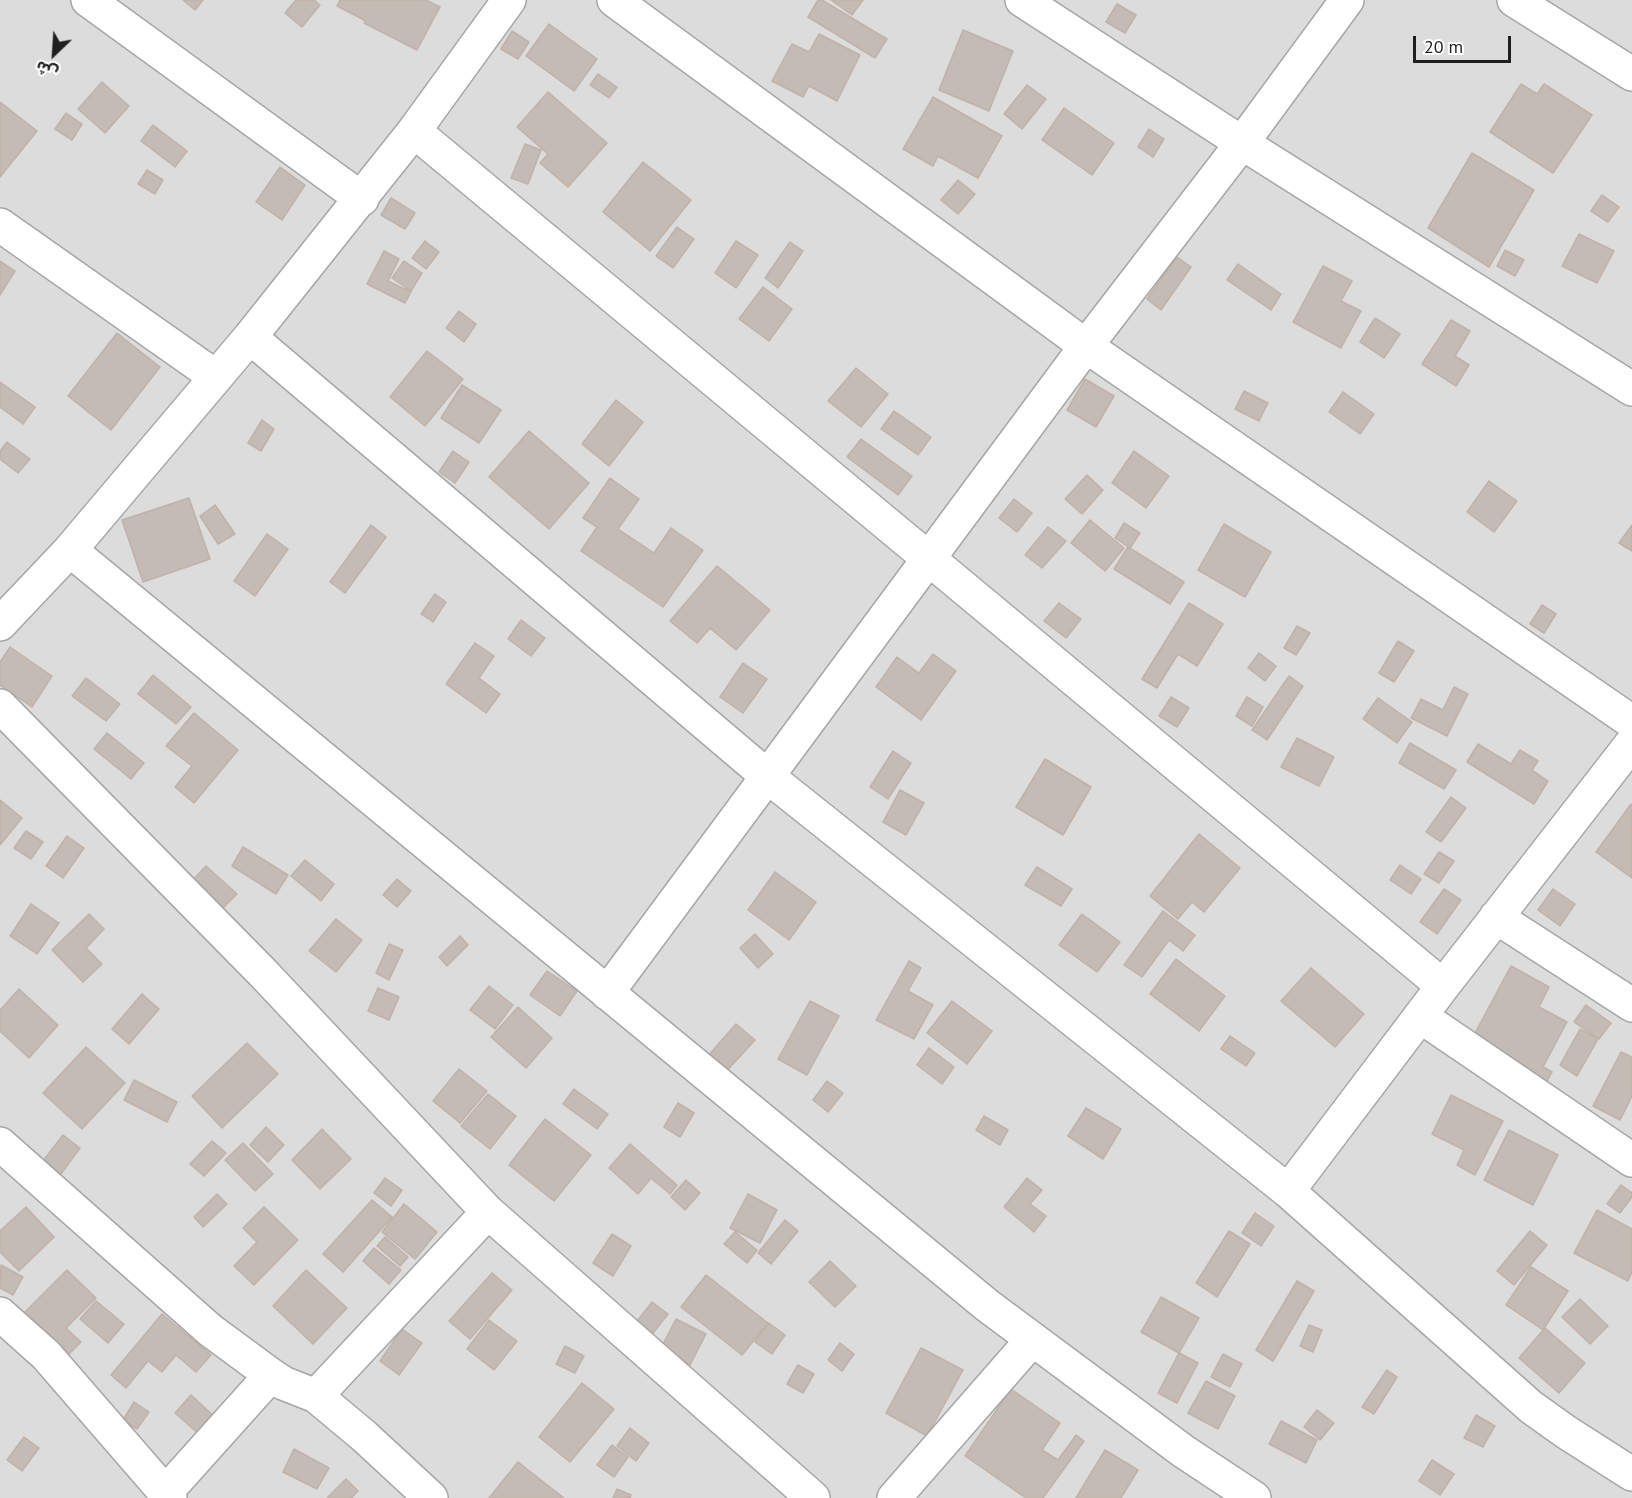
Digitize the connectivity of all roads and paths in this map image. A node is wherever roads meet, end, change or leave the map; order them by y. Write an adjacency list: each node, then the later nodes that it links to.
1 (88, 0): 10 (street)
2 (510, 0): 8 (street)
3 (614, 0): 13 (street)
4 (1022, 0): 9 (street)
5 (1347, 0): 9 (street)
6 (1514, 0): 7 (street)
7 (1632, 74)
8 (414, 132): 10 (street); 17 (street)
9 (1242, 143): 13 (street); 15 (street)
10 (362, 199): 12 (street)
11 (0, 225): 14 (street)
12 (250, 337): 14 (street); 22 (street)
13 (1086, 346): 17 (street); 20 (street)
14 (216, 377): 16 (street)
15 (1632, 389)
16 (70, 550): 18 (street); 25 (street)
17 (928, 559): 22 (street); 24 (street)
18 (0, 624)
19 (0, 706): 31 (street)
20 (1632, 722)
21 (1632, 743): 23 (street)
22 (767, 776): 25 (street); 30 (street)
23 (1496, 917): 24 (street); 26 (street)
24 (1443, 986): 27 (street)
25 (607, 993): 33 (street)
26 (1632, 1005)
27 (1420, 1017): 29 (street); 30 (street)
28 (0, 1144): 34 (street)
29 (1632, 1160)
30 (1288, 1191): 36 (street)
31 (488, 1212): 35 (street); 39 (street)
32 (0, 1314): 37 (street)
33 (1032, 1340): 40 (street); 41 (street)
34 (271, 1375): 35 (street); 37 (street)
35 (316, 1396): 38 (street)
36 (1632, 1474)
37 (168, 1495)
38 (431, 1498)
39 (813, 1498)
40 (894, 1498)
41 (1254, 1498)

